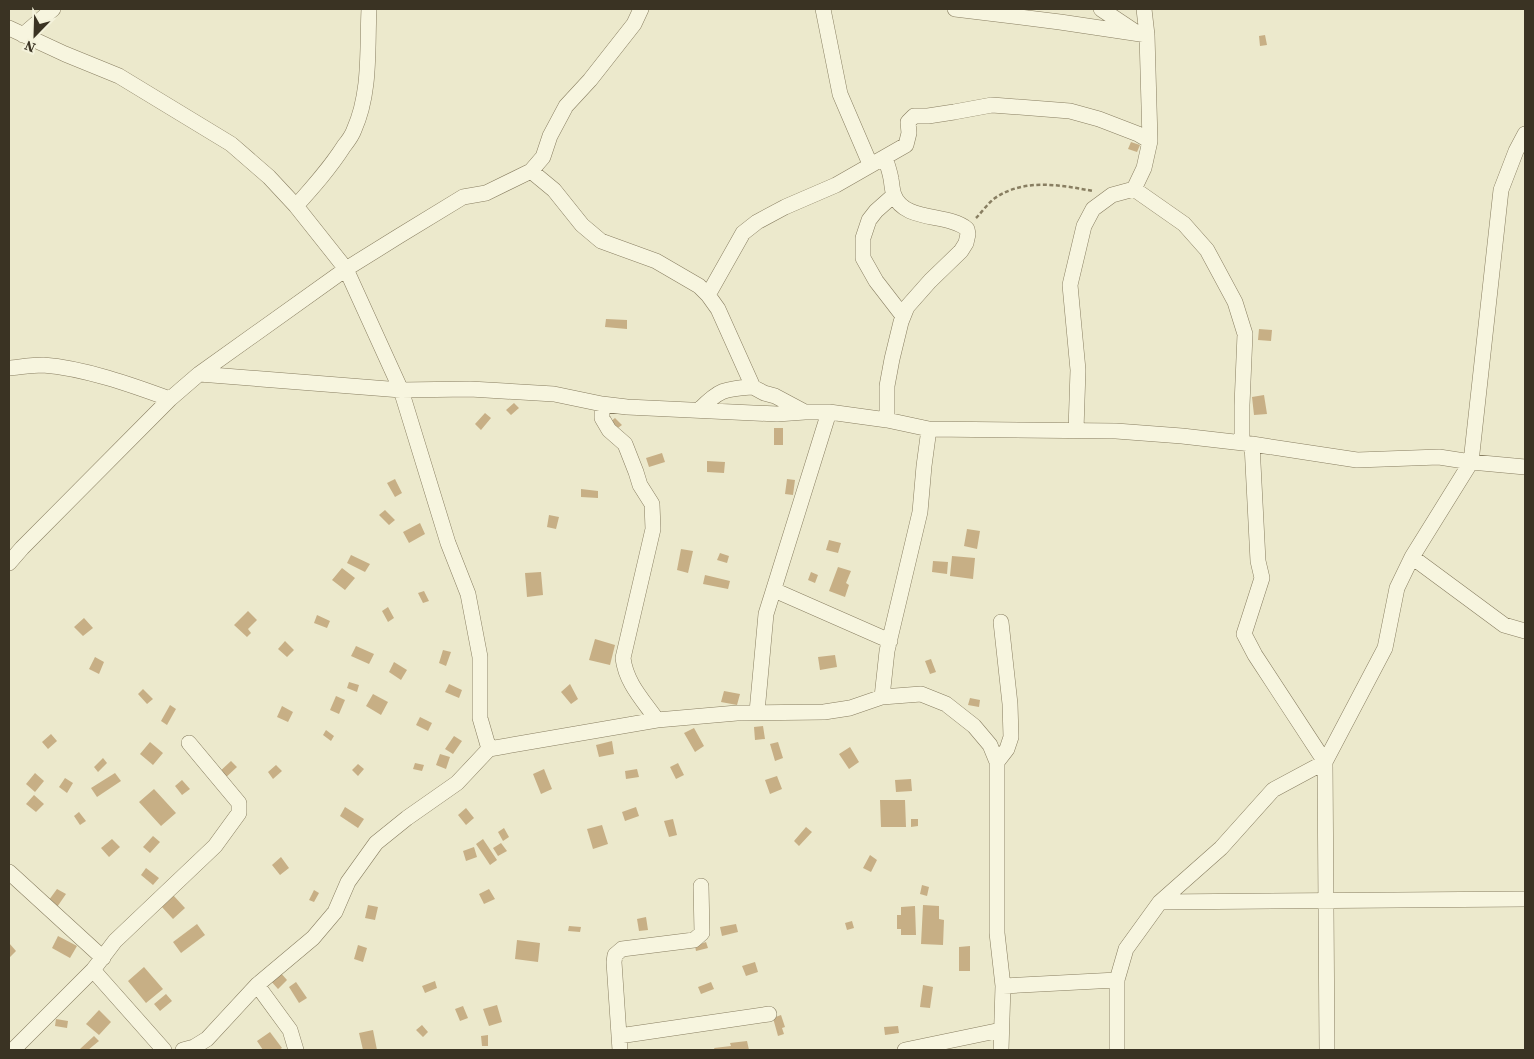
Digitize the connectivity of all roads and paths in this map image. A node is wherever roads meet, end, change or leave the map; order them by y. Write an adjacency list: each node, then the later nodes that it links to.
1 (54, 9): 10 (street)
2 (369, 9): 19 (street)
3 (641, 9): 15 (street)
4 (823, 9): 14 (street)
5 (955, 9): 9 (street)
6 (1101, 9): 9 (street)
7 (1144, 9): 9 (street)
8 (9, 28): 10 (street)
9 (1142, 34): 12 (street)
10 (23, 35): 19 (street)
11 (1525, 134): 37 (street)
12 (1150, 141): 13 (street); 16 (street)
13 (885, 157): 14 (street); 17 (street)
14 (870, 164): 22 (street)
15 (531, 171): 21 (street); 22 (street)
16 (1134, 189): 18 (street); 36 (street)
17 (894, 195): 20 (street); 23 (street)
18 (1112, 195): 20 (path); 35 (street)
19 (296, 206): 21 (street)
20 (967, 228): 23 (street)
21 (346, 269): 25 (street); 27 (street)
22 (708, 295): 26 (street)
23 (903, 316): 33 (street)
24 (9, 368): 28 (street)
25 (199, 374): 27 (street); 28 (street)
26 (753, 387): 30 (street); 31 (street)
27 (401, 390): 29 (street); 49 (street)
28 (170, 399): 40 (street)
29 (602, 404): 30 (street); 47 (street)
30 (699, 410): 31 (street)
31 (805, 412): 32 (street)
32 (829, 412): 33 (street); 41 (street)
33 (887, 420): 34 (street)
34 (929, 429): 35 (street); 44 (street)
35 (1076, 430): 36 (street)
36 (1247, 444): 37 (street); 51 (street)
37 (1471, 462): 38 (street); 39 (street)
38 (1525, 467)
39 (1412, 556): 43 (street); 51 (street)
40 (9, 562)
41 (774, 590): 44 (street); 46 (street)
42 (1001, 622): 50 (street)
43 (1525, 631)
44 (890, 641): 45 (street)
45 (882, 697): 46 (street); 50 (street)
46 (758, 712): 47 (street)
47 (656, 720): 49 (street)
48 (188, 743): 57 (street)
49 (490, 749): 59 (street)
50 (998, 762): 60 (street)
51 (1325, 762): 55 (street); 56 (street)
52 (9, 872): 57 (street)
53 (701, 886): 63 (street)
54 (1525, 899): 55 (street)
55 (1326, 900): 56 (street); 71 (street)
56 (1160, 902): 58 (street)
57 (98, 964): 64 (street); 65 (street)
58 (1117, 980): 60 (street); 70 (street)
59 (257, 985): 66 (street); 67 (street)
60 (1003, 986): 62 (street)
61 (769, 1014): 63 (street)
62 (1001, 1030): 68 (street); 69 (street)
63 (620, 1043)
64 (13, 1050)
65 (164, 1050)
66 (183, 1050)
67 (296, 1050)
68 (905, 1050)
69 (1001, 1050)
70 (1117, 1050)
71 (1327, 1050)

